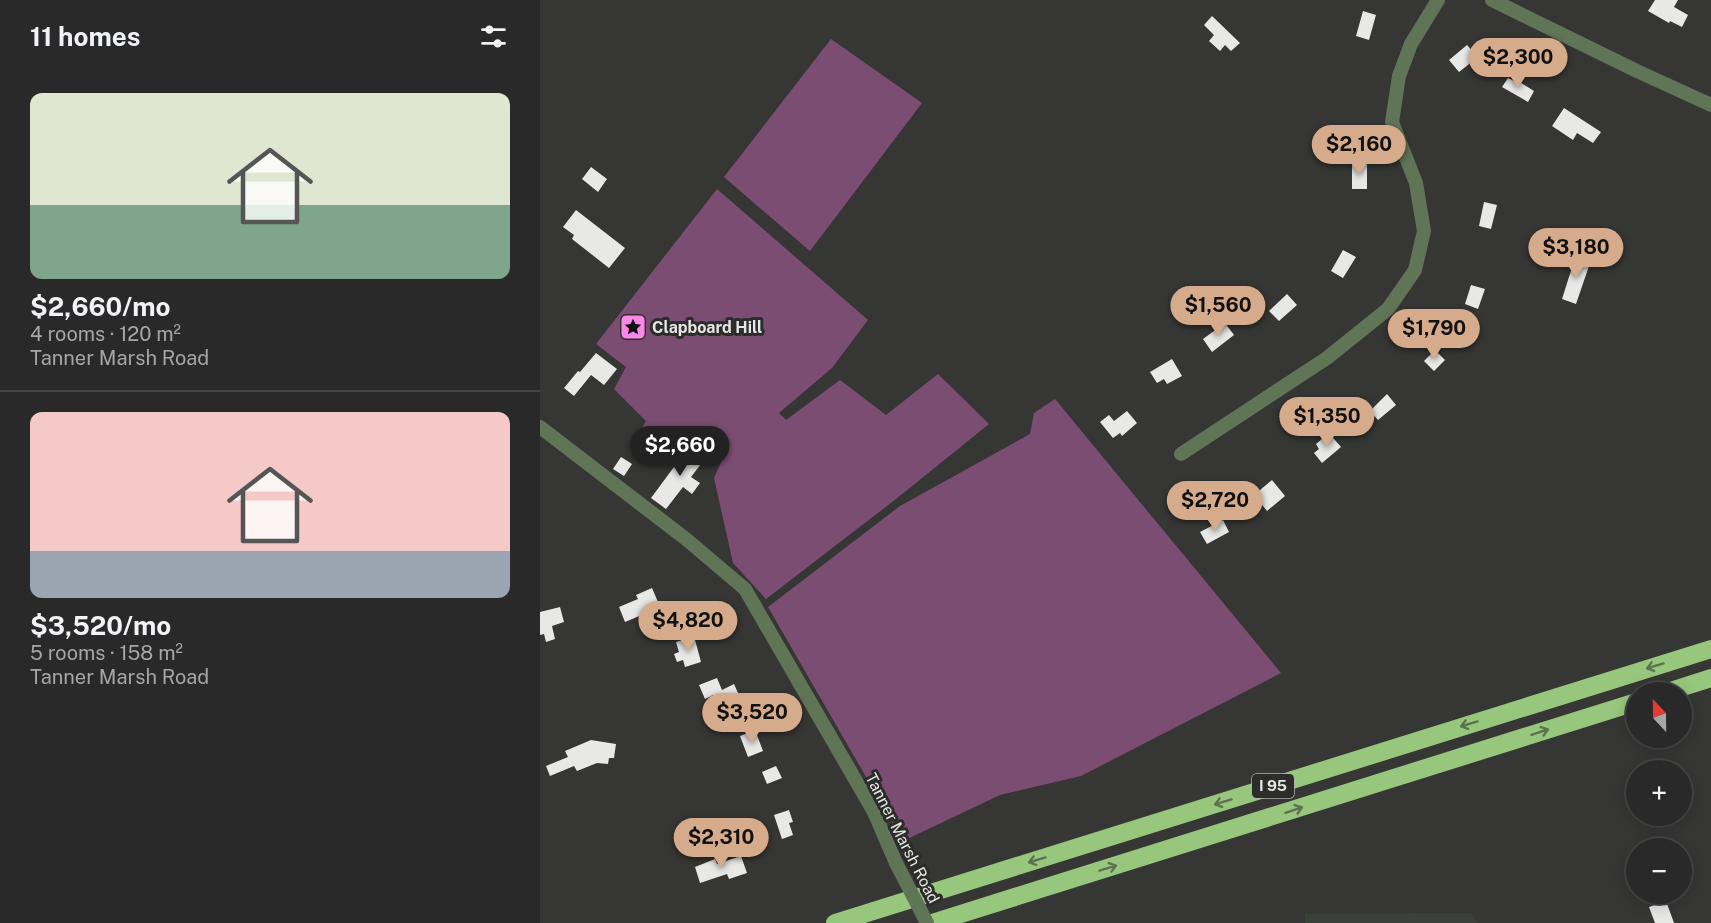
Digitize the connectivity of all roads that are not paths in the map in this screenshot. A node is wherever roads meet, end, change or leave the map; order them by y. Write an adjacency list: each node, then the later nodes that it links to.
1 (1438, 0): 6 (street)
2 (1492, 0): 3 (street)
3 (1515, 6): 4 (street)
4 (1711, 105)
5 (540, 427): 12 (street, Tanner Marsh Road, bridge)
6 (1181, 454)
7 (1711, 649): 11 (highway, I 95, one-way to 11)
8 (1711, 678): 9 (highway)
9 (1692, 684)
10 (1626, 705): 13 (highway, I 95, one-way to 10)
11 (835, 923)
12 (927, 923)
13 (932, 923)

